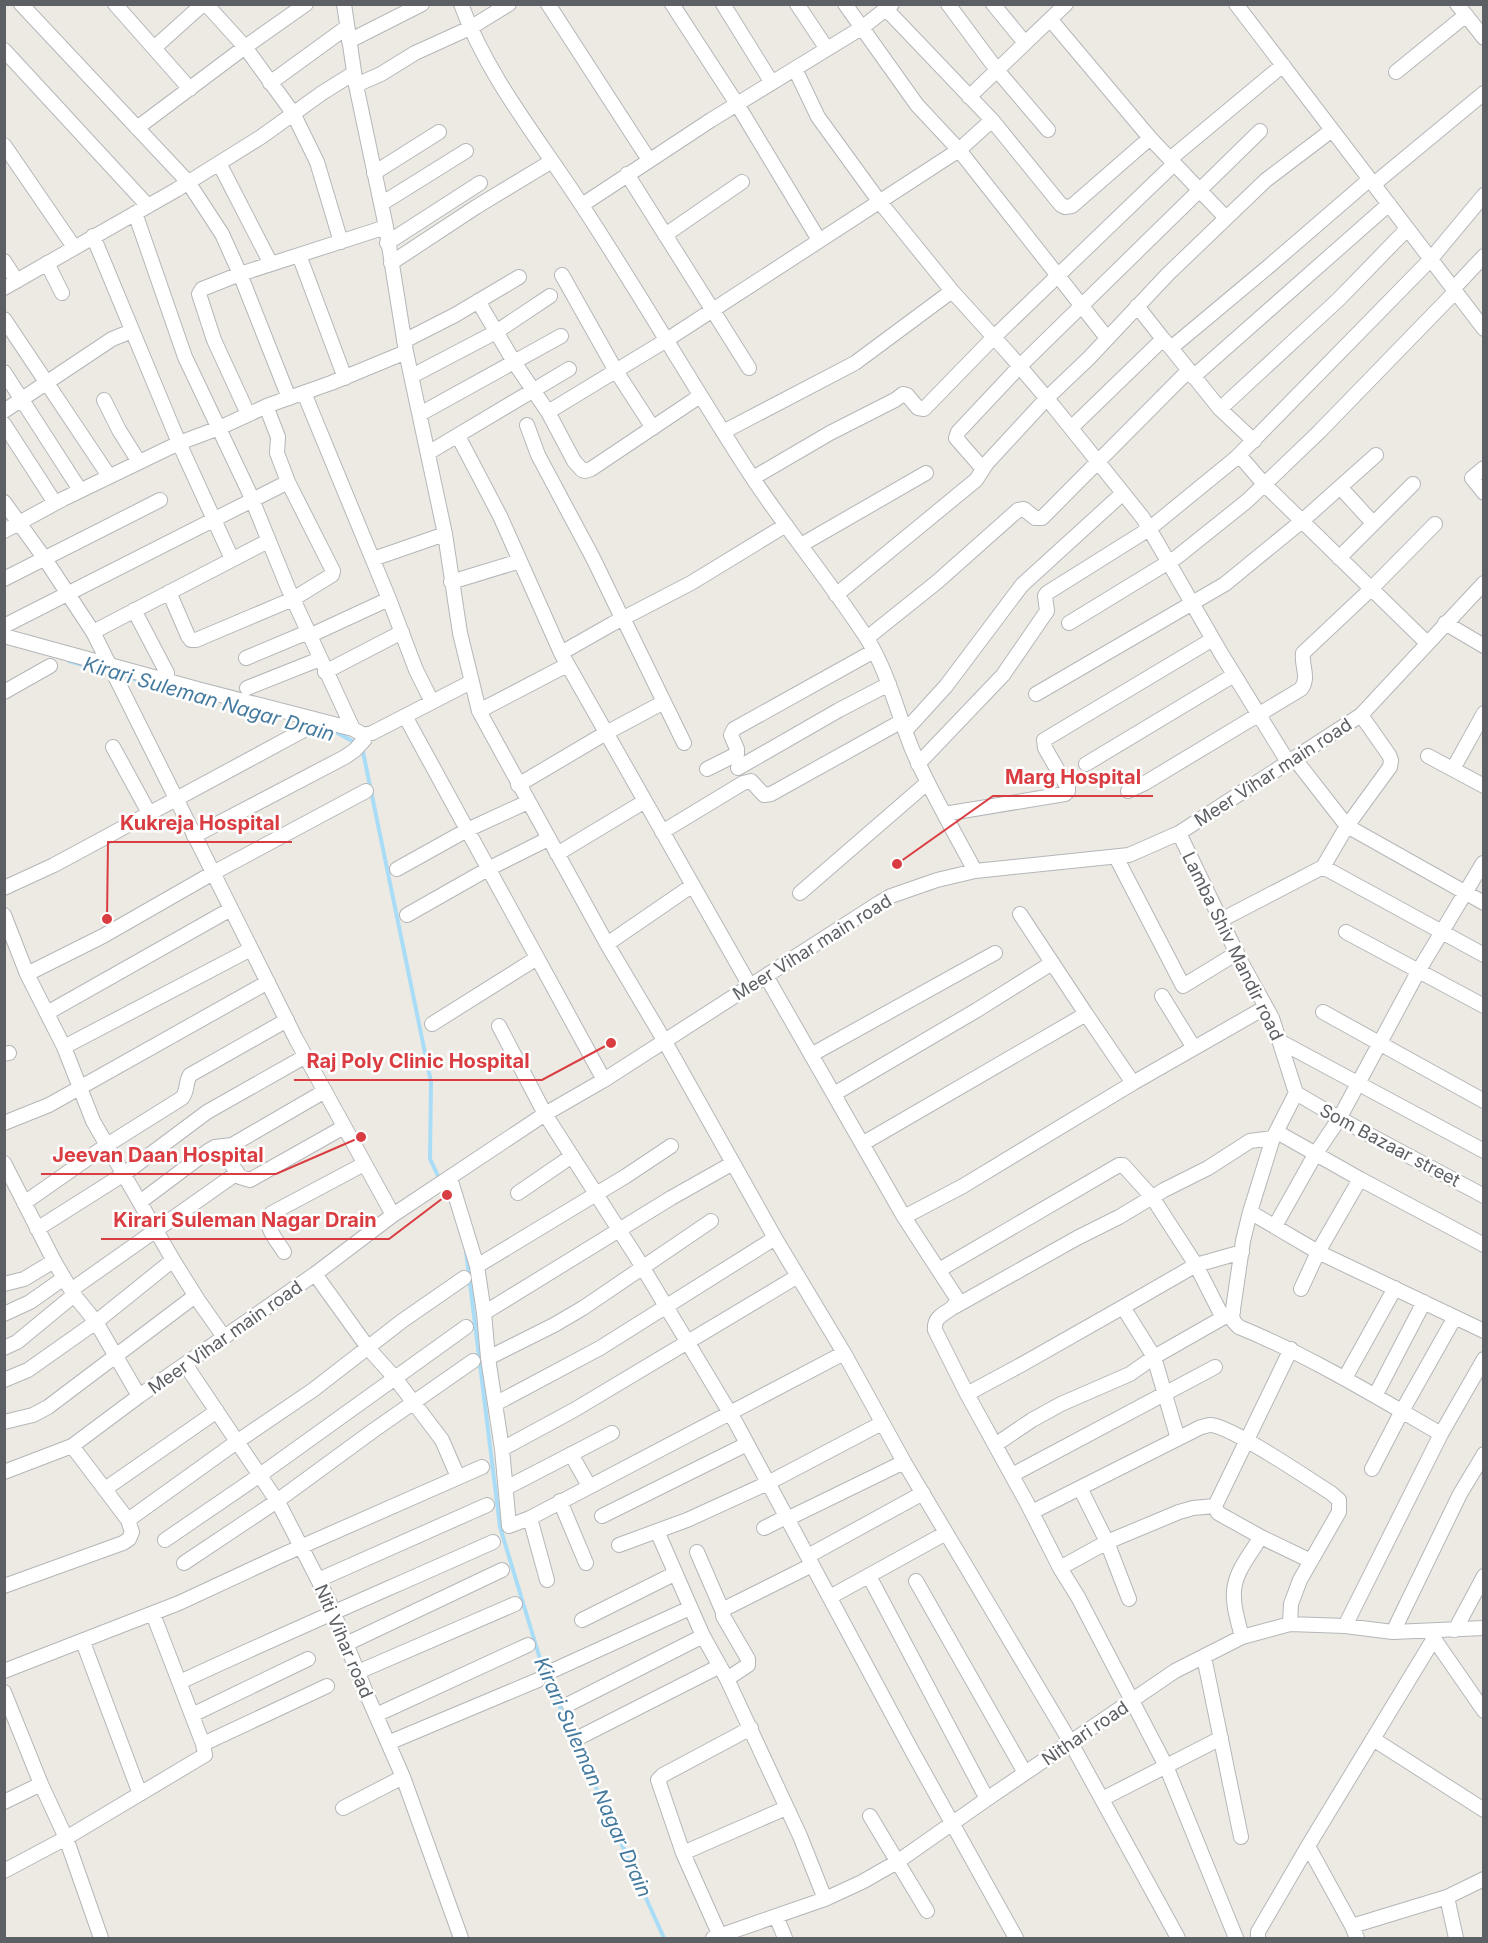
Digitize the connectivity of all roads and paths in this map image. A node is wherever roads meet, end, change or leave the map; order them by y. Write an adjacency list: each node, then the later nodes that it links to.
1 (21, 4): 44 (street)
2 (115, 4): 28 (street)
3 (205, 4): 27 (street); 28 (street)
4 (306, 4): 27 (street)
5 (344, 4): 21 (street)
6 (422, 4): 25 (street)
7 (461, 4): 23 (street)
8 (509, 4): 23 (street)
9 (548, 4): 53 (street)
10 (672, 4): 41 (street)
11 (723, 4): 37 (street)
12 (797, 4): 29 (street)
13 (845, 4): 22 (street)
14 (948, 4): 33 (street)
15 (993, 4): 26 (street)
16 (1065, 4): 20 (street)
17 (1236, 4): 31 (street)
18 (889, 7): 22 (street); 40 (street)
19 (1462, 10): 24 (street); 34 (street)
20 (1050, 19): 26 (street); 49 (street)
21 (347, 27): 25 (street); 36 (street)
22 (863, 27): 29 (street); 51 (street)
23 (470, 28): 35 (street); 54 (street)
24 (1484, 38)
25 (349, 41): 35 (street)
26 (1025, 43): 33 (street)
27 (244, 47): 36 (street); 38 (street)
28 (154, 48): 38 (street)
29 (827, 49): 32 (street)
30 (4, 50): 69 (street)
31 (1283, 65): 46 (street); 55 (street)
32 (795, 69): 37 (street); 65 (street)
33 (997, 70): 40 (street); 45 (street)
34 (1396, 72)
35 (355, 79): 42 (street); 57 (street)
36 (270, 83): 42 (street)
37 (772, 83): 41 (street)
38 (190, 89): 44 (street)
39 (1484, 93): 61 (street)
40 (969, 97): 43 (street)
41 (737, 104): 53 (street); 76 (street)
42 (293, 113): 56 (street); 77 (street)
43 (992, 120): 49 (street); 51 (street)
44 (137, 128): 59 (street)
45 (1048, 130)
46 (1332, 130): 61 (street); 71 (street)
47 (1260, 131): 63 (street)
48 (439, 132): 57 (street)
49 (1150, 138): 55 (street)
50 (4, 145): 79 (street)
51 (959, 150): 65 (street); 88 (street)
52 (466, 152): 66 (street)
53 (649, 160): 58 (street)
54 (552, 161): 68 (street); 84 (street)
55 (1172, 161): 63 (street); 88 (street)
56 (219, 163): 59 (street); 86 (street)
57 (374, 173): 66 (street)
58 (627, 174): 68 (street); 74 (street)
59 (188, 182): 69 (street); 87 (street)
60 (742, 182): 74 (street)
61 (1372, 182): 67 (street); 109 (street)
62 (480, 183): 78 (street)
63 (1198, 191): 71 (street); 98 (street)
64 (1484, 195): 82 (street)
65 (879, 201): 76 (street); 93 (street)
66 (381, 204): 72 (street)
67 (1389, 204): 73 (street); 117 (street)
68 (582, 205): 108 (street)
69 (148, 206): 70 (street)
70 (135, 213): 75 (street); 136 (street)
71 (1226, 218): 99 (street)
72 (386, 227): 77 (street); 78 (street)
73 (1407, 229): 82 (street); 129 (street)
74 (665, 235): 100 (street)
75 (93, 236): 79 (street); 103 (street)
76 (819, 240): 100 (street)
77 (341, 242): 80 (street)
78 (387, 243): 84 (street)
79 (74, 247): 85 (street)
80 (299, 255): 86 (street); 119 (street)
81 (1484, 256): 94 (street)
82 (1430, 260): 94 (street); 141 (street)
83 (4, 261): 91 (street)
84 (391, 262): 110 (street)
85 (47, 263): 91 (street); 95 (street)
86 (271, 264): 87 (street)
87 (240, 274): 124 (street); 132 (street)
88 (1057, 274): 98 (street); 106 (street)
89 (562, 275): 115 (street)
90 (519, 277): 97 (street)
91 (17, 281): 92 (street)
92 (4, 288)
93 (952, 291): 106 (street); 139 (street)
94 (1454, 291): 102 (street); 154 (street)
95 (62, 292)
96 (550, 296): 104 (street)
97 (478, 301): 104 (street); 110 (street)
98 (1082, 305): 107 (street); 112 (street)
99 (1137, 306): 107 (street); 109 (street)
100 (712, 310): 108 (street); 113 (street)
101 (4, 319): 120 (street)
102 (1484, 328)
103 (132, 331): 120 (street); 142 (street)
104 (496, 332): 111 (street); 118 (street)
105 (561, 336): 111 (street)
106 (994, 337): 112 (street); 152 (street)
107 (1107, 338): 125 (street)
108 (665, 340): 115 (street); 123 (street)
109 (1167, 343): 117 (street); 138 (street)
110 (405, 347): 118 (street); 119 (street)
111 (514, 362): 121 (street); 133 (street)
112 (1020, 366): 125 (street); 149 (street)
113 (749, 368)
114 (569, 369): 121 (street)
115 (616, 371): 131 (street); 137 (street)
116 (4, 372): 126 (street)
117 (1191, 374): 129 (street); 146 (street)
118 (412, 376): 133 (street)
119 (345, 378): 122 (street)
120 (45, 383): 126 (street); 151 (street)
121 (534, 390): 131 (street); 140 (street)
122 (304, 393): 124 (street); 178 (street)
123 (700, 396): 137 (street); 139 (street)
124 (289, 398): 128 (street)
125 (1047, 398): 138 (street); 149 (street)
126 (23, 399): 130 (street); 157 (street)
127 (104, 400): 147 (street)
128 (266, 406): 132 (street); 153 (street)
129 (1220, 409): 141 (street)
130 (4, 411)
131 (548, 412): 137 (street)
132 (248, 414): 136 (street)
133 (420, 414): 143 (street)
134 (4, 424): 163 (street)
135 (527, 424): 192 (street)
136 (219, 428): 142 (street); 162 (street)
137 (653, 428)
138 (1071, 428): 146 (street)
139 (723, 432): 152 (street)
140 (458, 436): 143 (street); 179 (street)
141 (1254, 441): 144 (street)
142 (179, 443): 147 (street); 164 (street)
143 (428, 453): 172 (street)
144 (1239, 455): 154 (street); 170 (street)
145 (1376, 455): 156 (street)
146 (1098, 461): 158 (street); 200 (street)
147 (139, 462): 151 (street)
148 (1484, 468): 159 (street)
149 (983, 469): 187 (street)
150 (926, 473): 174 (street)
151 (109, 476): 157 (street)
152 (753, 478): 169 (street)
153 (288, 482): 162 (street); 189 (street)
154 (1264, 484): 165 (street); 180 (street)
155 (1413, 484): 167 (street)
156 (1340, 487): 165 (street); 167 (street)
157 (80, 490): 163 (street)
158 (1123, 493): 170 (street); 224 (street)
159 (1484, 493)
160 (160, 500): 176 (street)
161 (4, 502): 166 (street)
162 (253, 502): 164 (street); 173 (street)
163 (55, 503): 166 (street)
164 (215, 520): 177 (street); 186 (street)
165 (1302, 521): 175 (street); 190 (street)
166 (18, 523): 171 (street); 176 (street)
167 (1373, 523): 175 (street)
168 (1435, 524): 184 (street)
169 (786, 525): 174 (street); 192 (street)
170 (1149, 529): 180 (street); 233 (street)
171 (4, 531)
172 (445, 534): 178 (street); 182 (street)
173 (268, 541): 177 (street); 189 (street)
174 (801, 545): 187 (street)
175 (1340, 558): 184 (street)
176 (45, 559): 181 (street); 186 (street)
177 (232, 559): 185 (street)
178 (373, 559): 188 (street)
179 (520, 561): 182 (street); 206 (street)
180 (1168, 563): 190 (street); 193 (street)
181 (4, 579)
182 (451, 582): 212 (street)
183 (1484, 583): 194 (street, Meer Vihar main road)
184 (1371, 589): 202 (street); 220 (street)
185 (169, 592): 189 (street); 191 (street)
186 (67, 595): 195 (street); 196 (street)
187 (836, 595): 200 (street)
188 (389, 598): 197 (street); 198 (street)
189 (293, 599): 198 (street)
190 (1193, 604): 201 (street); 216 (street)
191 (134, 610): 196 (street); 210 (street)
192 (623, 618): 206 (street); 218 (street)
193 (1069, 623)
194 (1445, 624): 202 (street, Meer Vihar main road); 203 (street)
195 (4, 626)
196 (93, 632): 209 (street)
197 (402, 632): 208 (street); 217 (street)
198 (308, 634): 205 (street); 208 (street)
199 (4, 636): 209 (street)
200 (867, 638): 204 (street)
201 (1213, 639): 211 (street); 247 (street)
202 (1427, 643): 222 (street, Meer Vihar main road)
203 (1484, 646)
204 (874, 651): 213 (street); 236 (street)
205 (246, 658)
206 (564, 659): 219 (street); 227 (street)
207 (50, 666): 215 (street)
208 (323, 666): 214 (street); 225 (street)
209 (113, 672): 225 (street); 243 (street)
210 (167, 673)
211 (1234, 675): 220 (street); 234 (street)
212 (471, 682): 217 (street); 219 (street)
213 (889, 684): 224 (street); 235 (street)
214 (247, 688)
215 (4, 692)
216 (1036, 694)
217 (432, 702): 223 (street)
218 (664, 702): 227 (street); 228 (street)
219 (479, 711): 239 (street)
220 (1258, 713): 232 (street); 242 (street)
221 (1484, 713): 237 (street)
222 (1361, 715): 232 (street, Meer Vihar main road); 248 (street)
223 (405, 716): 225 (street); 249 (street)
224 (903, 726): 233 (street); 250 (street)
225 (353, 729)
226 (302, 731): 243 (street)
227 (606, 733): 239 (street); 244 (street)
228 (684, 743)
229 (361, 744): 252 (street)
230 (113, 747): 246 (street)
231 (1428, 756): 237 (street)
232 (1291, 760): 248 (street); 251 (street, Meer Vihar main road)
233 (918, 764): 238 (street)
234 (1086, 764)
235 (738, 768)
236 (707, 770)
237 (1453, 770): 240 (street)
238 (927, 783): 247 (street); 264 (street)
239 (518, 785): 245 (street)
240 (1484, 786)
241 (366, 791): 261 (street)
242 (1128, 791)
243 (175, 798): 246 (street); 252 (street)
244 (645, 801): 250 (street); 254 (street)
245 (528, 802): 249 (street); 253 (street)
246 (149, 813): 263 (street)
247 (944, 814): 260 (street)
248 (1347, 826): 257 (street); 265 (street)
249 (467, 830): 258 (street); 259 (street)
250 (662, 832): 262 (street)
251 (1179, 833): 255 (street, Meer Vihar main road); 271 (street, Lamba Shiv Mandir road)
252 (194, 836): 261 (street)
253 (548, 840): 254 (street); 259 (street)
254 (557, 854): 275 (street)
255 (1116, 857): 260 (street, Meer Vihar main road); 278 (street)
256 (1483, 863): 265 (street)
257 (1323, 867): 271 (street); 273 (street)
258 (398, 868)
259 (488, 869): 270 (street); 280 (street)
260 (975, 871): 284 (street, Meer Vihar main road)
261 (213, 873): 267 (street); 283 (street)
262 (693, 885): 275 (street); 286 (street)
263 (4, 888)
264 (800, 893)
265 (1466, 893): 266 (street); 273 (street)
266 (1484, 903)
267 (231, 909): 276 (street); 291 (street)
268 (1020, 914): 281 (street)
269 (4, 915): 274 (street)
270 (407, 915)
271 (1221, 920): 278 (street, Lamba Shiv Mandir road)
272 (1346, 932): 282 (street)
273 (1442, 932): 279 (street); 282 (street)
274 (9, 940): 283 (street)
275 (607, 944): 296 (street)
276 (251, 949): 285 (street); 299 (street)
277 (994, 953): 301 (street)
278 (1237, 953): 289 (street, Lamba Shiv Mandir road)
279 (1484, 955)
280 (537, 958): 294 (street); 303 (street)
281 (1052, 963): 292 (street); 309 (street)
282 (1419, 970): 288 (street); 298 (street)
283 (27, 974): 291 (street)
284 (766, 976): 286 (street, Meer Vihar main road); 301 (street)
285 (268, 982): 293 (street); 306 (street)
286 (750, 986): 296 (street, Meer Vihar main road)
287 (1162, 996): 300 (street)
288 (1484, 1006)
289 (1266, 1007): 297 (street, Lamba Shiv Mandir road); 300 (street)
290 (1323, 1012): 298 (street)
291 (47, 1013): 299 (street)
292 (1086, 1014): 304 (street); 316 (street)
293 (287, 1020): 302 (street); 317 (street)
294 (432, 1024)
295 (499, 1026): 311 (street)
296 (664, 1040): 303 (street, Meer Vihar main road); 324 (street)
297 (1281, 1042): 305 (street); 308 (street, Lamba Shiv Mandir road)
298 (1379, 1044): 305 (street); 310 (street)
299 (64, 1047): 306 (street)
300 (1194, 1048): 304 (street)
301 (811, 1055): 309 (street)
302 (306, 1056): 307 (street); 327 (street)
303 (604, 1080): 311 (street, Meer Vihar main road)
304 (1132, 1083): 338 (street)
305 (1358, 1083): 312 (street); 320 (street)
306 (80, 1088): 313 (street); 317 (street)
307 (325, 1091): 314 (street); 319 (street)
308 (1296, 1093): 312 (street, Som Bazaar street); 315 (street)
309 (834, 1094): 316 (street)
310 (1484, 1101)
311 (545, 1114): 322 (street); 329 (street, Meer Vihar main road)
312 (1339, 1119): 321 (street); 332 (street, Som Bazaar street)
313 (4, 1123)
314 (344, 1127): 325 (street); 326 (street)
315 (1275, 1135): 321 (street); 333 (street); 336 (street)
316 (862, 1144): 338 (street)
317 (107, 1146): 327 (street); 335 (street)
318 (671, 1146): 331 (street)
319 (220, 1147): 326 (street); 334 (street)
320 (1484, 1151)
321 (1316, 1153): 328 (street); 340 (street)
322 (572, 1156): 330 (street); 331 (street)
323 (4, 1162): 335 (street)
324 (733, 1163): 343 (street); 344 (street)
325 (364, 1164): 337 (street); 346 (street)
326 (237, 1173): 342 (street)
327 (124, 1174): 334 (street); 341 (street)
328 (1360, 1179): 345 (street); 348 (street)
329 (444, 1181): 337 (street, Meer Vihar main road); 352 (street)
330 (518, 1193)
331 (596, 1194): 343 (street); 352 (street)
332 (1484, 1196)
333 (1152, 1197): 351 (street); 354 (street); 366 (street)
334 (140, 1202): 342 (street)
335 (24, 1203): 341 (street)
336 (1250, 1212): 340 (street); 347 (street)
337 (393, 1215): 355 (street, Meer Vihar main road)
338 (904, 1217): 354 (street)
339 (711, 1221): 353 (street)
340 (1275, 1226): 348 (street)
341 (37, 1229): 350 (street)
342 (156, 1230): 349 (street); 362 (street)
343 (620, 1231): 353 (street); 368 (street)
344 (775, 1238): 356 (street); 365 (street)
345 (1484, 1245)
346 (284, 1252)
347 (1242, 1252): 351 (street); 370 (street)
348 (1318, 1252): 360 (street); 361 (street)
349 (173, 1260): 363 (street); 372 (street)
350 (54, 1261): 357 (street); 359 (street)
351 (1196, 1265): 367 (street); 370 (street)
352 (477, 1266): 368 (street)
353 (642, 1267): 365 (street); 383 (street)
354 (939, 1269): 366 (street)
355 (315, 1274): 375 (street, Meer Vihar main road); 378 (street)
356 (798, 1276): 376 (street); 380 (street)
357 (64, 1278): 362 (street); 369 (street)
358 (464, 1278): 378 (street)
359 (4, 1284)
360 (1301, 1288)
361 (1395, 1288): 364 (street); 389 (street)
362 (73, 1293): 372 (street); 377 (street)
363 (195, 1296): 375 (street); 381 (street)
364 (1424, 1302): 371 (street); 394 (street)
365 (666, 1306): 376 (street); 396 (street)
366 (954, 1306): 392 (street)
367 (1123, 1307): 382 (street); 392 (street)
368 (484, 1313): 383 (street)
369 (4, 1314)
370 (1228, 1315): 379 (street); 382 (street)
371 (1455, 1317): 374 (street); 398 (street)
372 (96, 1322): 381 (street); 390 (street)
373 (466, 1327): 388 (street)
374 (1484, 1331)
375 (224, 1337): 386 (street, Meer Vihar main road)
376 (688, 1342): 399 (street); 410 (street)
377 (4, 1348)
378 (369, 1349): 388 (street); 405 (street)
379 (1291, 1349): 389 (street); 406 (street)
380 (844, 1353): 399 (street); 401 (street)
381 (115, 1357): 393 (street); 400 (street)
382 (1154, 1357): 391 (street); 408 (street)
383 (488, 1358): 396 (street)
384 (1484, 1359): 403 (street)
385 (473, 1361): 395 (street)
386 (185, 1364): 393 (street, Meer Vihar main road); 397 (street, Niti Vihar road)
387 (1215, 1367): 391 (street)
388 (395, 1378): 395 (street); 417 (street)
389 (1345, 1378): 394 (street)
390 (4, 1380)
391 (1165, 1393): 404 (street); 418 (street)
392 (967, 1394): 408 (street)
393 (139, 1396): 409 (street, Meer Vihar main road)
394 (1376, 1396): 398 (street)
395 (413, 1402): 419 (street); 426 (street)
396 (495, 1404): 410 (street)
397 (218, 1411): 405 (street, Niti Vihar road); 424 (street)
398 (1402, 1411): 403 (street); 415 (street)
399 (730, 1413): 407 (street); 421 (street)
400 (4, 1422)
401 (882, 1423): 413 (street); 420 (street)
402 (612, 1433): 411 (street)
403 (1441, 1434): 467 (street)
404 (1178, 1439): 406 (street); 423 (street)
405 (238, 1441): 417 (street, Niti Vihar road); 434 (street)
406 (1246, 1441): 429 (street); 446 (street)
407 (747, 1444): 420 (street); 431 (street)
408 (995, 1445): 418 (street)
409 (72, 1446): 416 (street, Meer Vihar main road); 424 (street)
410 (502, 1449): 422 (street)
411 (571, 1454): 421 (street); 422 (street)
412 (1484, 1454): 470 (street)
413 (904, 1462): 425 (street); 433 (street)
414 (482, 1467): 419 (street)
415 (1372, 1468)
416 (4, 1472)
417 (260, 1475): 426 (street, Niti Vihar road); 439 (street)
418 (1012, 1475): 430 (street)
419 (458, 1477): 443 (street)
420 (768, 1483): 433 (street); 436 (street)
421 (589, 1486): 427 (street)
422 (506, 1488): 432 (street)
423 (1080, 1488): 430 (street); 441 (street)
424 (105, 1489): 434 (street)
425 (923, 1493): 437 (street); 445 (street)
426 (277, 1501): 443 (street, Niti Vihar road); 447 (street)
427 (560, 1501): 432 (street); 448 (street)
428 (487, 1505): 454 (street)
429 (1215, 1506): 438 (street); 441 (street)
430 (1032, 1512): 449 (street)
431 (602, 1516)
432 (530, 1518): 455 (street)
433 (788, 1519): 435 (street); 445 (street)
434 (128, 1520): 457 (street)
435 (764, 1528)
436 (657, 1531): 442 (street); 451 (street)
437 (946, 1533): 452 (street); 497 (street)
438 (1261, 1537): 446 (street); 473 (street)
439 (165, 1540)
440 (493, 1542): 463 (street)
441 (1107, 1542): 449 (street); 459 (street)
442 (619, 1545)
443 (301, 1546): 454 (street, Niti Vihar road); 464 (street)
444 (697, 1552): 462 (street)
445 (810, 1561): 458 (street); 462 (street)
446 (1311, 1561): 466 (street)
447 (184, 1563)
448 (586, 1563)
449 (1060, 1568): 487 (street)
450 (502, 1569): 475 (street)
451 (674, 1574): 461 (street); 465 (street)
452 (869, 1576): 458 (street); 504 (street)
453 (1484, 1576): 469 (street)
454 (318, 1580): 463 (street, Niti Vihar road)
455 (547, 1580)
456 (916, 1581): 500 (street)
457 (4, 1586)
458 (830, 1597): 511 (street)
459 (1129, 1599)
460 (515, 1604): 481 (street)
461 (690, 1608): 472 (street); 479 (street)
462 (723, 1612): 482 (street)
463 (334, 1613): 475 (street, Niti Vihar road); 484 (street)
464 (153, 1614): 474 (street); 484 (street)
465 (582, 1620)
466 (1290, 1624): 467 (street, Nithari road); 473 (street, Nithari road)
467 (1345, 1626): 470 (street, Nithari road)
468 (1484, 1628): 469 (street, Nithari road)
469 (1455, 1630): 471 (street, Nithari road)
470 (1393, 1632): 471 (street, Nithari road)
471 (1431, 1635): 489 (street); 495 (street)
472 (703, 1636): 482 (street); 488 (street)
473 (1242, 1636): 477 (street, Nithari road)
474 (83, 1642): 480 (street); 503 (street)
475 (346, 1644): 481 (street, Niti Vihar road)
476 (528, 1645): 491 (street)
477 (1204, 1657): 487 (street, Nithari road); 494 (street)
478 (308, 1659): 490 (street)
479 (554, 1670)
480 (4, 1671)
481 (358, 1672): 491 (street, Niti Vihar road)
482 (724, 1672): 492 (street); 493 (street)
483 (538, 1680): 496 (street)
484 (180, 1682): 490 (street)
485 (327, 1686): 498 (street)
486 (4, 1692): 502 (street)
487 (1131, 1702): 497 (street, Nithari road); 499 (street)
488 (569, 1704)
489 (1484, 1711)
490 (192, 1715): 498 (street)
491 (376, 1715): 496 (street, Niti Vihar road)
492 (751, 1728): 508 (street); 515 (street)
493 (582, 1736)
494 (1221, 1738): 499 (street); 513 (street)
495 (1373, 1739): 509 (street); 514 (street)
496 (388, 1743): 501 (street, Niti Vihar road)
497 (1071, 1743): 500 (street, Nithari road); 505 (street)
498 (203, 1744): 503 (street)
499 (1166, 1766): 505 (street); 531 (street)
500 (1024, 1773): 504 (street, Nithari road)
501 (404, 1777): 507 (street); 527 (street, Niti Vihar road)
502 (41, 1784): 506 (street); 512 (street)
503 (140, 1794): 512 (street)
504 (987, 1798): 511 (street, Nithari road)
505 (1102, 1799): 530 (street)
506 (4, 1802)
507 (343, 1808)
508 (786, 1808): 515 (street); 520 (street)
509 (1484, 1810)
510 (870, 1816): 516 (street)
511 (952, 1823): 516 (street, Nithari road); 529 (street)
512 (66, 1838): 517 (street); 526 (street)
513 (1241, 1838)
514 (1308, 1846): 523 (street); 525 (street)
515 (683, 1853): 524 (street)
516 (897, 1862): 520 (street, Nithari road); 521 (street)
517 (4, 1871)
518 (1484, 1879): 519 (street)
519 (1447, 1897): 523 (street); 532 (street)
520 (825, 1899): 522 (street, Nithari road)
521 (927, 1911)
522 (776, 1916): 524 (street, Nithari road); 528 (street)
523 (1352, 1934)
524 (717, 1937)
525 (1254, 1937)
526 (101, 1938)
527 (461, 1938)
528 (785, 1938)
529 (1016, 1938)
530 (1179, 1938)
531 (1236, 1938)
532 (1456, 1938)

